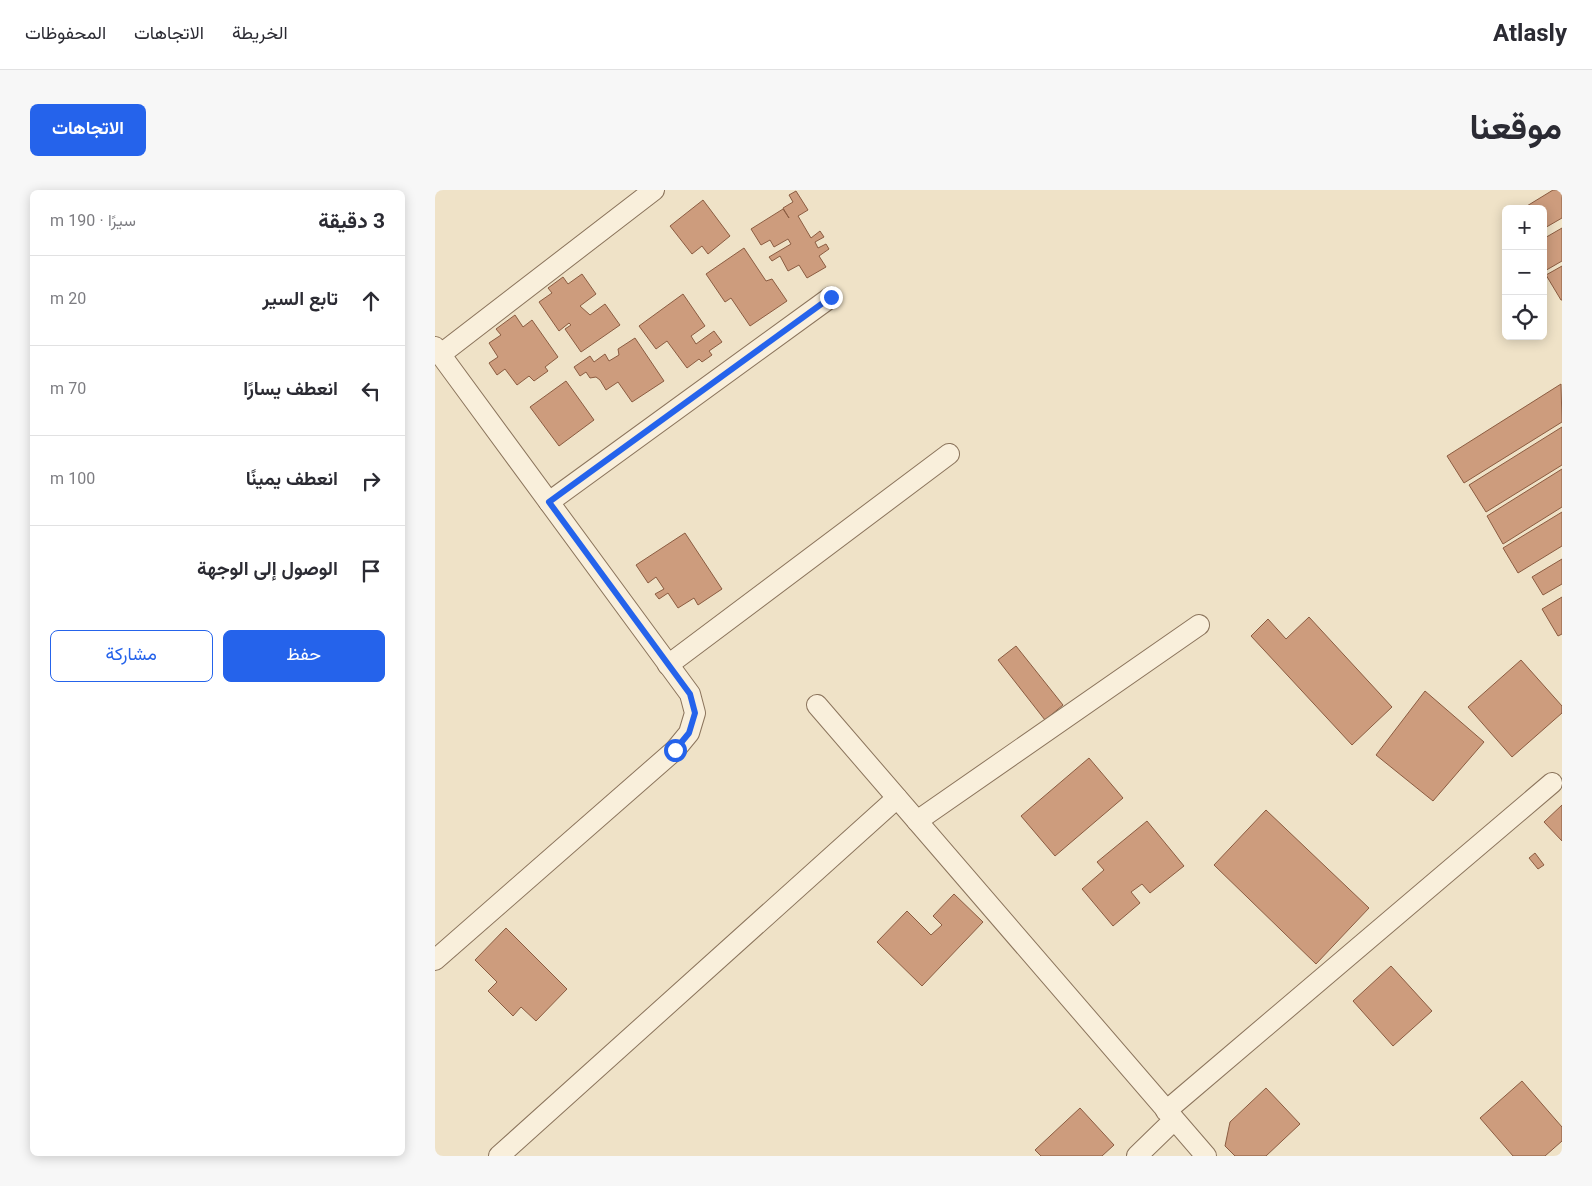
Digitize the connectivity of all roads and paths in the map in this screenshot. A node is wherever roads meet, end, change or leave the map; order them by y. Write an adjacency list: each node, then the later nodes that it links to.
1 (654, 190): 3 (street)
2 (831, 297): 5 (street)
3 (438, 351): 5 (street)
4 (949, 454): 7 (street)
5 (549, 502): 7 (street)
6 (1199, 625): 11 (street)
7 (668, 665): 12 (street)
8 (817, 706): 10 (street)
9 (1552, 783): 13 (street)
10 (897, 798): 11 (street); 14 (street)
11 (917, 821): 13 (street)
12 (435, 960)
13 (1170, 1115): 15 (street); 16 (street)
14 (499, 1156)
15 (1137, 1156)
16 (1205, 1156)

